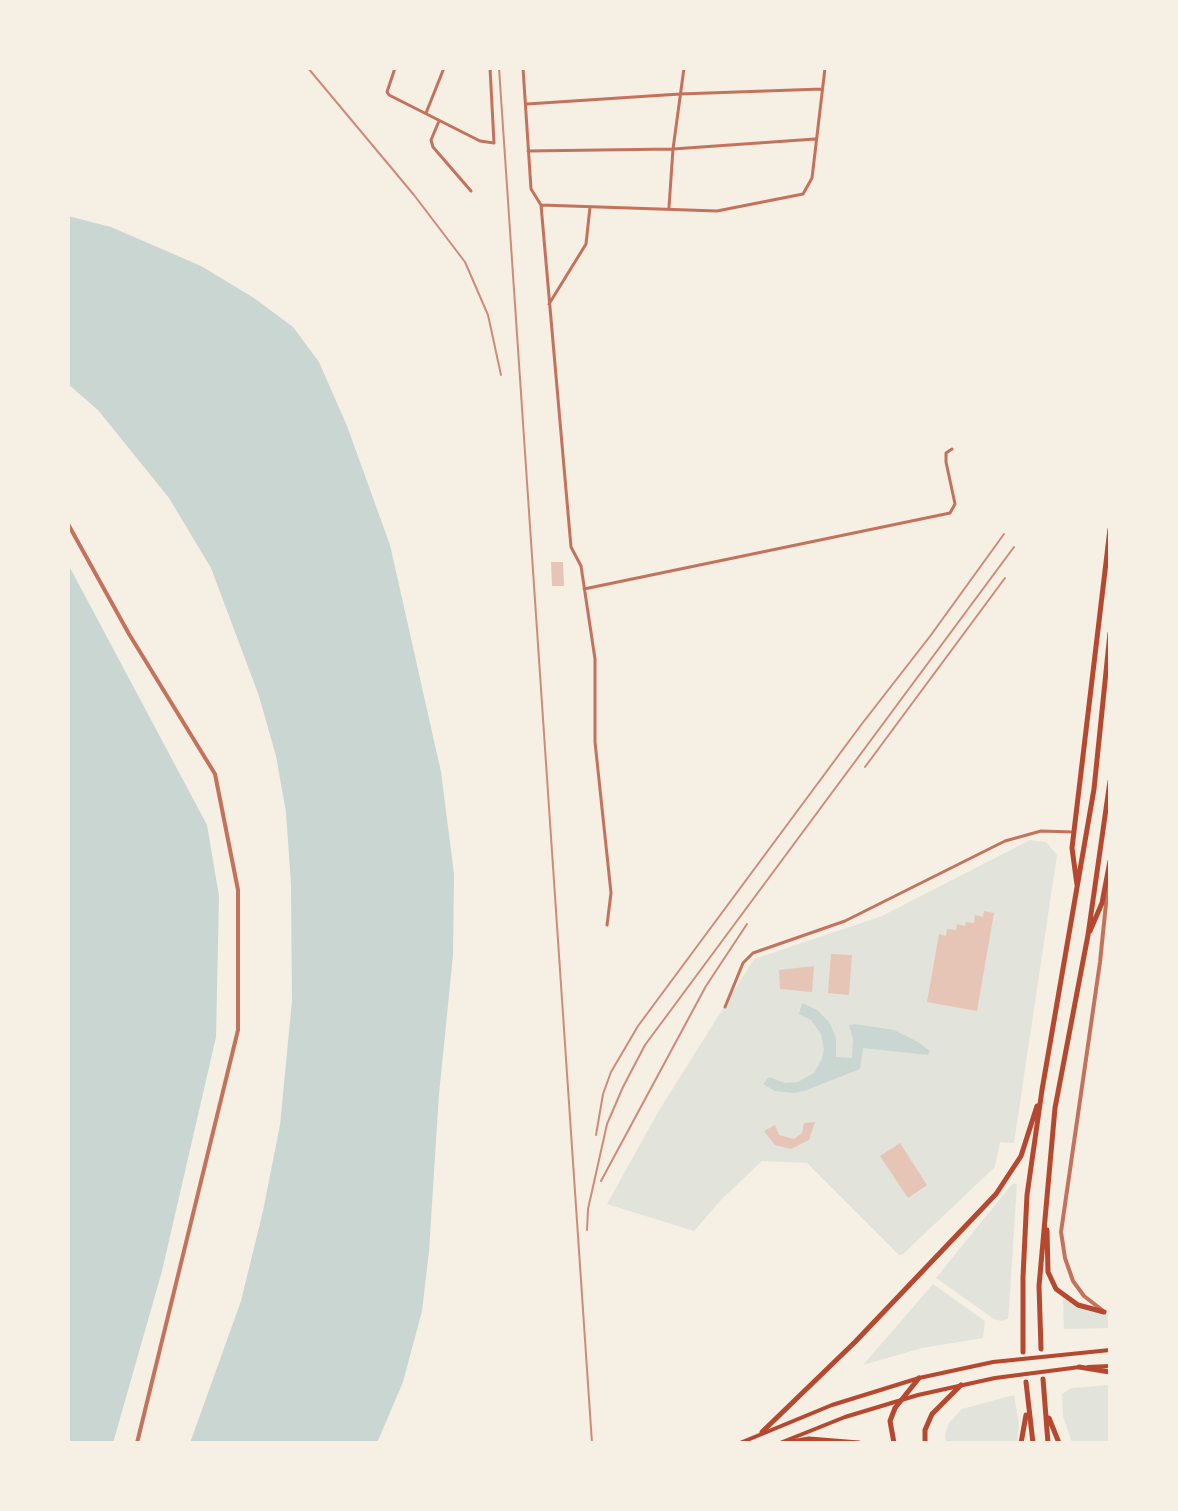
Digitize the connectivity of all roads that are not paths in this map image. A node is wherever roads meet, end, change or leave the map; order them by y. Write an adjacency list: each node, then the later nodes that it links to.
1 (395, 68): 10 (street)
2 (444, 68): 10 (street)
3 (490, 68): 11 (street)
4 (523, 68): 9 (street)
5 (684, 68): 8 (street)
6 (825, 68): 7 (street)
7 (822, 89): 8 (street); 12 (street)
8 (680, 94): 9 (street); 13 (street)
9 (526, 104): 14 (street)
10 (426, 114): 11 (street)
11 (439, 121): 15 (street)
12 (815, 139): 13 (street); 18 (street)
13 (673, 149): 14 (street); 18 (street)
14 (528, 151): 16 (street)
15 (471, 191)
16 (541, 205): 17 (street); 19 (street)
17 (590, 207): 18 (street); 19 (street)
18 (669, 208)
19 (549, 304): 23 (street)
20 (952, 449): 23 (street)
21 (68, 524): 49 (street)
22 (1110, 529): 26 (highway)
23 (584, 589): 29 (street)
24 (1110, 633): 28 (highway)
25 (1110, 781): 30 (highway)
26 (1074, 832): 28 (highway); 31 (street)
27 (1110, 861): 30 (highway); 34 (street)
28 (1077, 887): 32 (highway)
29 (607, 925)
30 (1088, 935): 33 (highway)
31 (725, 1007)
32 (1042, 1090): 37 (highway); 48 (highway)
33 (1046, 1209): 34 (highway); 35 (highway)
34 (1107, 1312)
35 (1041, 1349)
36 (1110, 1350): 41 (main road)
37 (1023, 1352)
38 (1110, 1366): 39 (main road)
39 (1079, 1367): 40 (highway); 44 (main road)
40 (1110, 1372)
41 (919, 1378): 45 (highway); 48 (main road)
42 (1043, 1379): 47 (highway)
43 (1026, 1382): 46 (highway)
44 (961, 1385): 45 (main road); 54 (highway)
45 (901, 1400): 51 (main road); 53 (highway)
46 (1028, 1406): 55 (highway); 56 (highway)
47 (1045, 1406): 57 (highway); 58 (highway)
48 (762, 1432): 50 (main road)
49 (137, 1443)
50 (740, 1443)
51 (783, 1443): 52 (highway)
52 (859, 1443)
53 (894, 1443)
54 (925, 1443)
55 (1021, 1443)
56 (1033, 1443)
57 (1048, 1443)
58 (1059, 1443)

